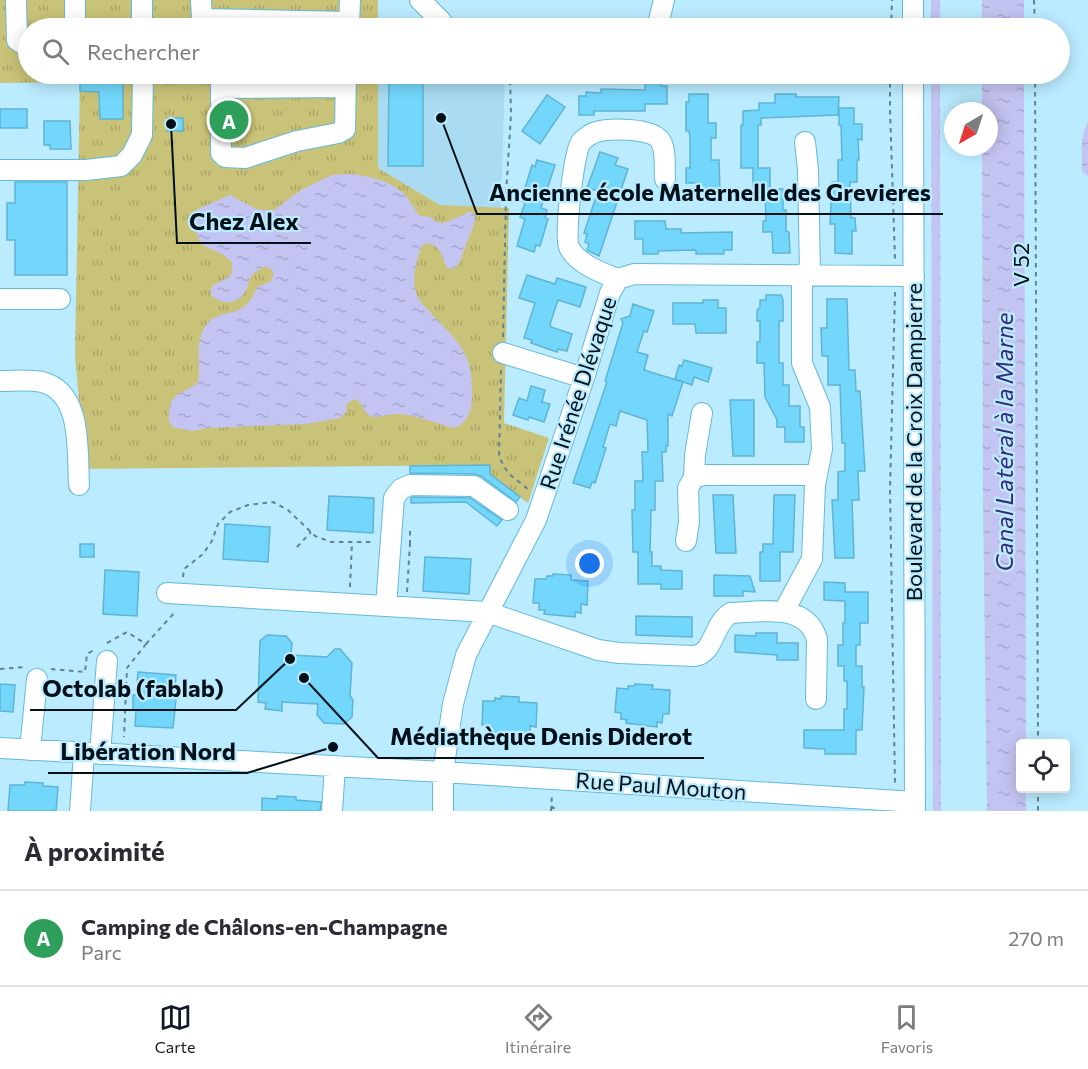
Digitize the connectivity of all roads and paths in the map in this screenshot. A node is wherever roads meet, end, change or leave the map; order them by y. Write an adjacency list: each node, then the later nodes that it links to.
1 (16, 0): 20 (street)
2 (75, 0): 11 (street)
3 (142, 0): 12 (street)
4 (201, 0): 13 (street)
5 (350, 0): 14 (street)
6 (420, 0): 15 (street)
7 (664, 0): 16 (street)
8 (892, 0): 17 (path)
9 (912, 0): 18 (street)
10 (1035, 0): 19 (path)
11 (75, 18)
12 (142, 18)
13 (202, 18)
14 (349, 18)
15 (438, 18)
16 (660, 18)
17 (891, 18)
18 (913, 18)
19 (1035, 18)
20 (18, 41)
21 (143, 84): 29 (street)
22 (221, 84): 23 (street)
23 (346, 84)
24 (510, 84): 36 (path)
25 (890, 84): 32 (path)
26 (913, 84): 32 (street, Boulevard de la Croix Dampierre)
27 (1035, 84): 60 (path, V 52)
28 (805, 142): 31 (street)
29 (0, 170)
30 (665, 179): 33 (street)
31 (806, 274): 32 (street, Rue Irénée Dlévaque); 33 (street, Rue Irénée Dlévaque); 40 (street)
32 (905, 276): 68 (path); 70 (street, Boulevard de la Croix Dampierre)
33 (618, 279): 37 (street, Rue Irénée Dlévaque)
34 (0, 299): 35 (street)
35 (60, 299)
36 (503, 353): 37 (street); 43 (path)
37 (584, 378): 43 (street, Rue Irénée Dlévaque)
38 (0, 381): 42 (street)
39 (702, 413): 41 (street)
40 (817, 475): 41 (street); 54 (street)
41 (694, 478): 46 (street)
42 (79, 485)
43 (543, 501): 55 (street, Rue Irénée Dlévaque)
44 (508, 510): 48 (street)
45 (311, 532): 47 (path); 49 (path); 50 (path)
46 (686, 541)
47 (352, 542): 48 (path); 51 (path)
48 (389, 542): 52 (street); 53 (path)
49 (297, 547)
50 (175, 594): 51 (street); 56 (path)
51 (349, 604): 52 (street)
52 (386, 606): 53 (street)
53 (406, 607): 55 (street)
54 (784, 611): 55 (street); 59 (street)
55 (487, 612): 65 (street, Rue Irénée Dlévaque)
56 (146, 644)
57 (107, 661): 63 (street)
58 (37, 679): 62 (street)
59 (816, 699)
60 (1038, 739)
61 (0, 748): 62 (street, Rue Paul Mouton)
62 (30, 750): 63 (street, Rue Paul Mouton)
63 (92, 753): 64 (street, Rue Paul Mouton); 71 (street)
64 (335, 766): 65 (street, Rue Paul Mouton); 72 (street)
65 (442, 772): 67 (street, Rue Paul Mouton); 73 (street, Rue Irénée Dlévaque)
66 (1038, 793): 75 (path)
67 (747, 801): 68 (street, Rue Paul Mouton)
68 (895, 801): 70 (street, Rue Paul Mouton)
69 (551, 806): 74 (path)
70 (915, 806)
71 (80, 811)
72 (332, 811)
73 (443, 811)
74 (558, 811)
75 (1038, 811)

